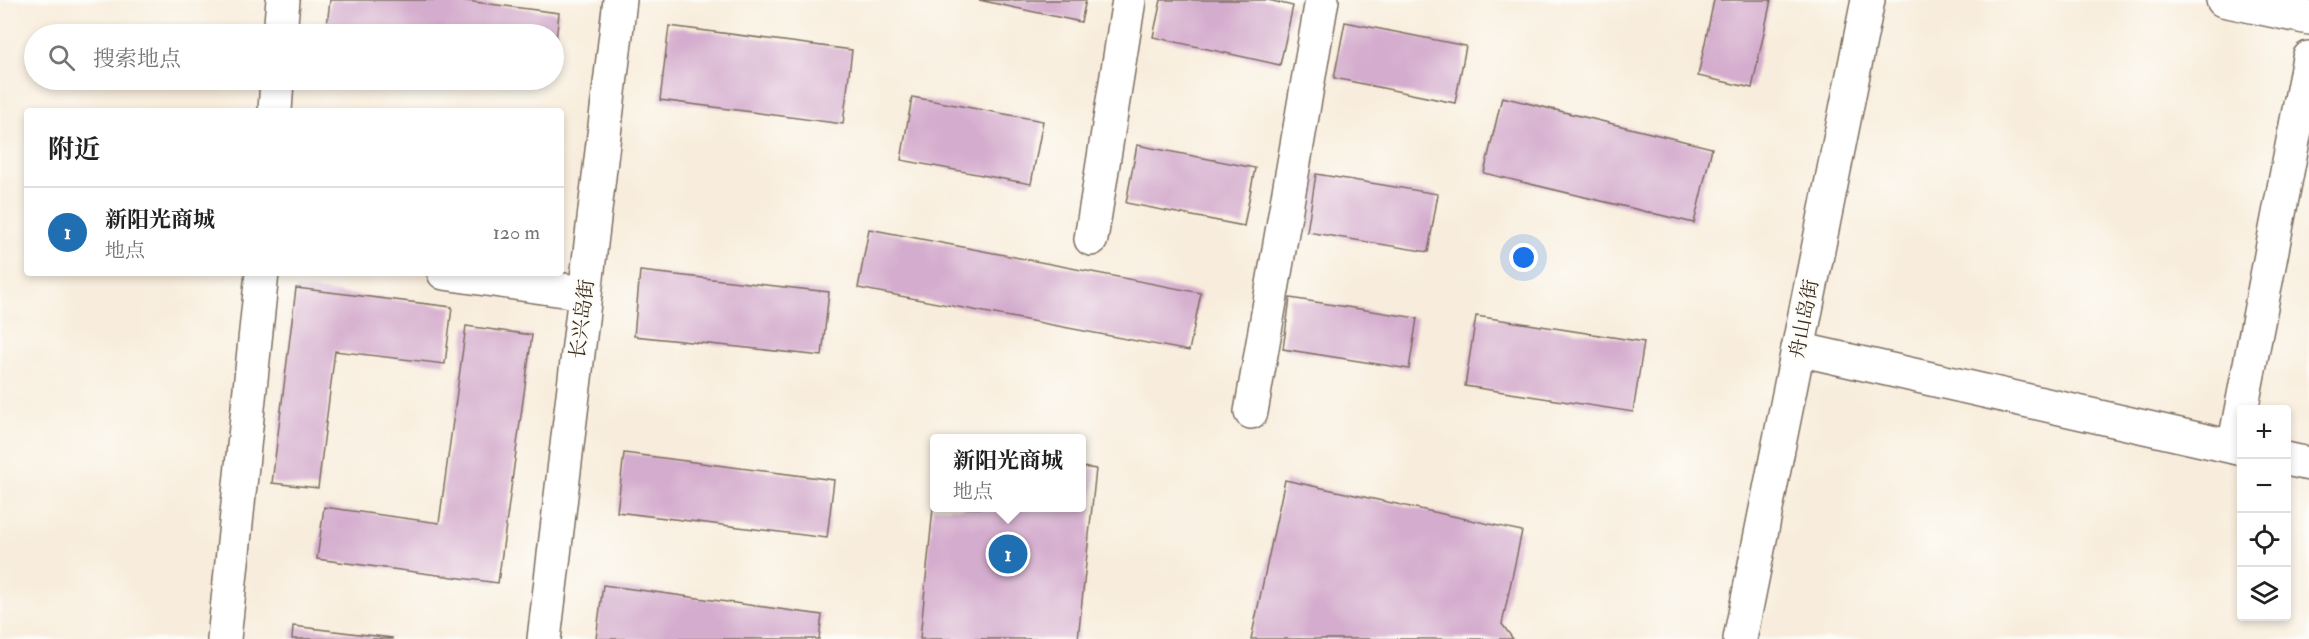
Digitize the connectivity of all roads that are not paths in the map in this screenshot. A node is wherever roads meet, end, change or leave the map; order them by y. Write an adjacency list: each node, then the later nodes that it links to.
1 (283, 0): 8 (street)
2 (620, 0): 15 (street, 长兴岛街)
3 (1129, 0): 12 (street)
4 (1322, 0): 18 (street)
5 (1868, 0): 16 (street, 舟山岛街)
6 (2223, 0): 7 (street)
7 (2309, 18)
8 (281, 24)
9 (2309, 58): 17 (street)
10 (276, 90): 11 (street)
11 (275, 108)
12 (1091, 238)
13 (262, 276): 22 (street)
14 (465, 276): 15 (street)
15 (585, 293): 23 (street, 长兴岛街)
16 (1798, 349): 19 (street); 24 (street, 舟山岛街)
17 (2246, 405)
18 (1251, 412)
19 (2237, 448)
20 (2291, 460): 21 (street)
21 (2309, 464)
22 (224, 639)
23 (544, 639)
24 (1740, 639)

